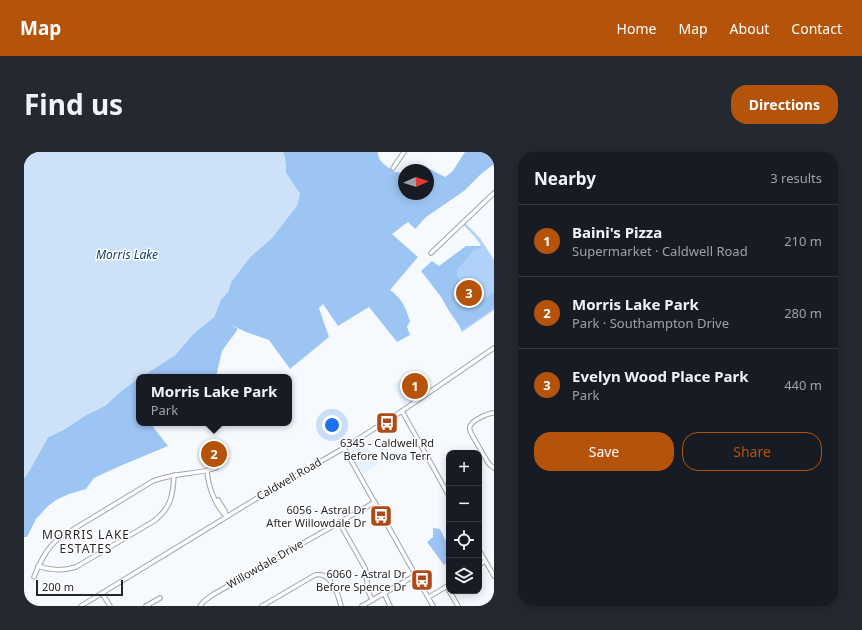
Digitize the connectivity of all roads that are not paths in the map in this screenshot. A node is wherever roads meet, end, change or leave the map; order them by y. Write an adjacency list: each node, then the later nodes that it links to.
1 (404, 152): 2 (street)
2 (393, 168)
3 (494, 193): 4 (street)
4 (432, 253)
5 (494, 348): 6 (street, Caldwell Road)
6 (402, 410): 8 (street, Caldwell Road); 13 (street)
7 (494, 413): 10 (street)
8 (344, 448): 14 (street); 15 (street, Caldwell Road)
9 (216, 468): 11 (street)
10 (494, 468)
11 (207, 471): 12 (street); 15 (street)
12 (174, 475): 20 (street); 20 (street)
13 (446, 491)
14 (375, 502): 16 (street, Willowdale Drive); 21 (street)
15 (226, 516): 25 (street, Caldwell Road)
16 (340, 522): 30 (street); 34 (street, Willowdale Drive)
17 (482, 556): 18 (street)
18 (485, 561): 19 (street); 22 (street)
19 (482, 563)
20 (38, 566): 23 (street)
21 (416, 575): 26 (street); 28 (street)
22 (494, 576)
23 (34, 577)
24 (446, 587): 28 (street)
25 (102, 593): 31 (street, Caldwell Road); 32 (street)
26 (384, 593): 30 (street); 38 (street)
27 (452, 594): 40 (street)
28 (429, 597): 39 (street)
29 (160, 598): 33 (street)
30 (372, 600): 37 (street)
31 (81, 606)
32 (110, 606)
33 (146, 606)
34 (200, 606)
35 (262, 606): 36 (street)
36 (341, 606)
37 (362, 606)
38 (390, 606)
39 (433, 606)
40 (458, 606)

